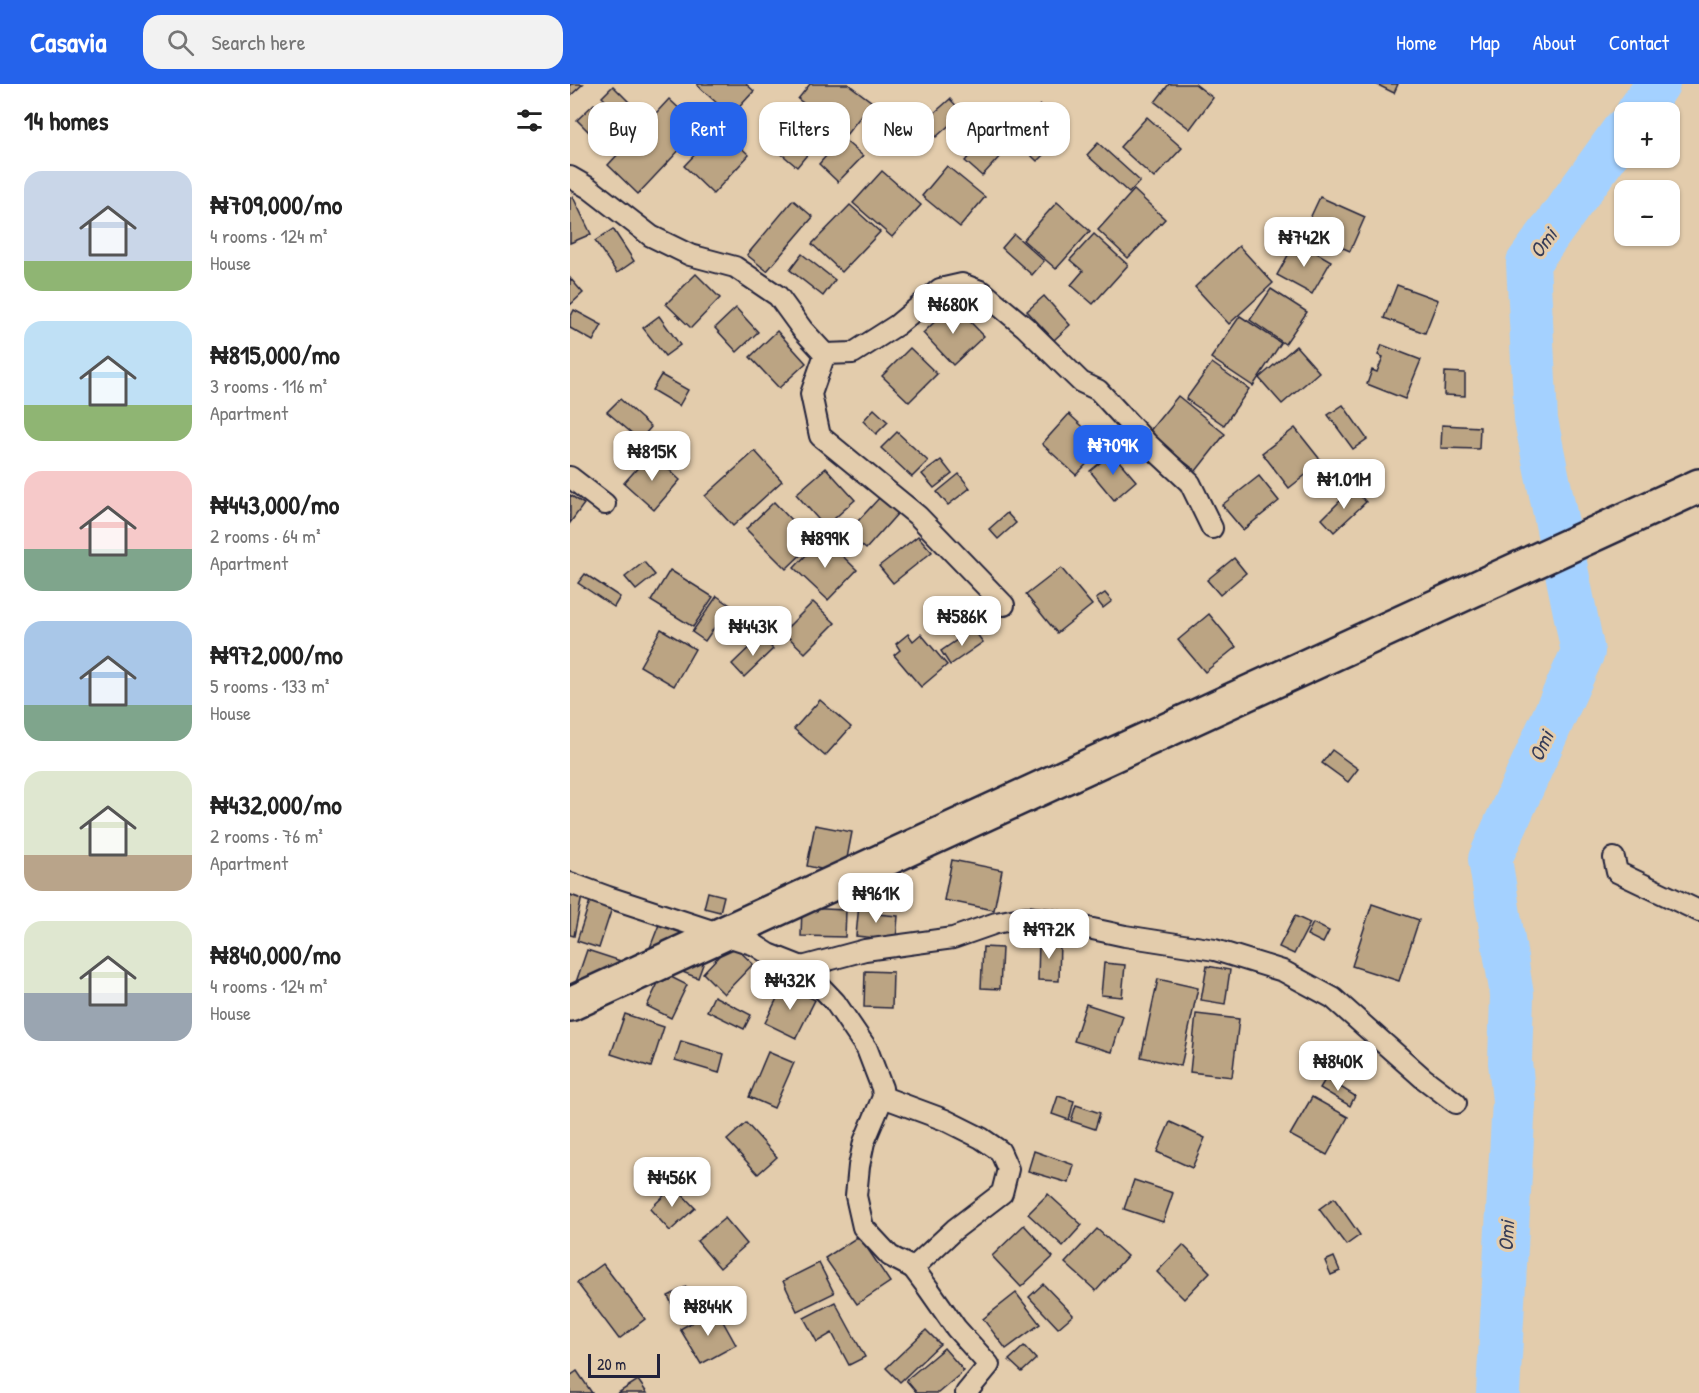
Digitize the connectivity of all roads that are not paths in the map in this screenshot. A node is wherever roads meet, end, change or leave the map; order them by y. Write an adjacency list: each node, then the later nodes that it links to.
1 (570, 177): 2 (street)
2 (825, 354): 6 (street); 7 (street)
3 (570, 477): 5 (street)
4 (1699, 486): 12 (highway)
5 (605, 504)
6 (1212, 528)
7 (1004, 604)
8 (1614, 858): 10 (street)
9 (570, 883): 11 (street)
10 (1699, 911)
11 (802, 967): 13 (street); 14 (street)
12 (570, 1004)
13 (883, 1097): 15 (street); 15 (street)
14 (1456, 1102)
15 (913, 1268): 16 (street)
16 (966, 1393)

